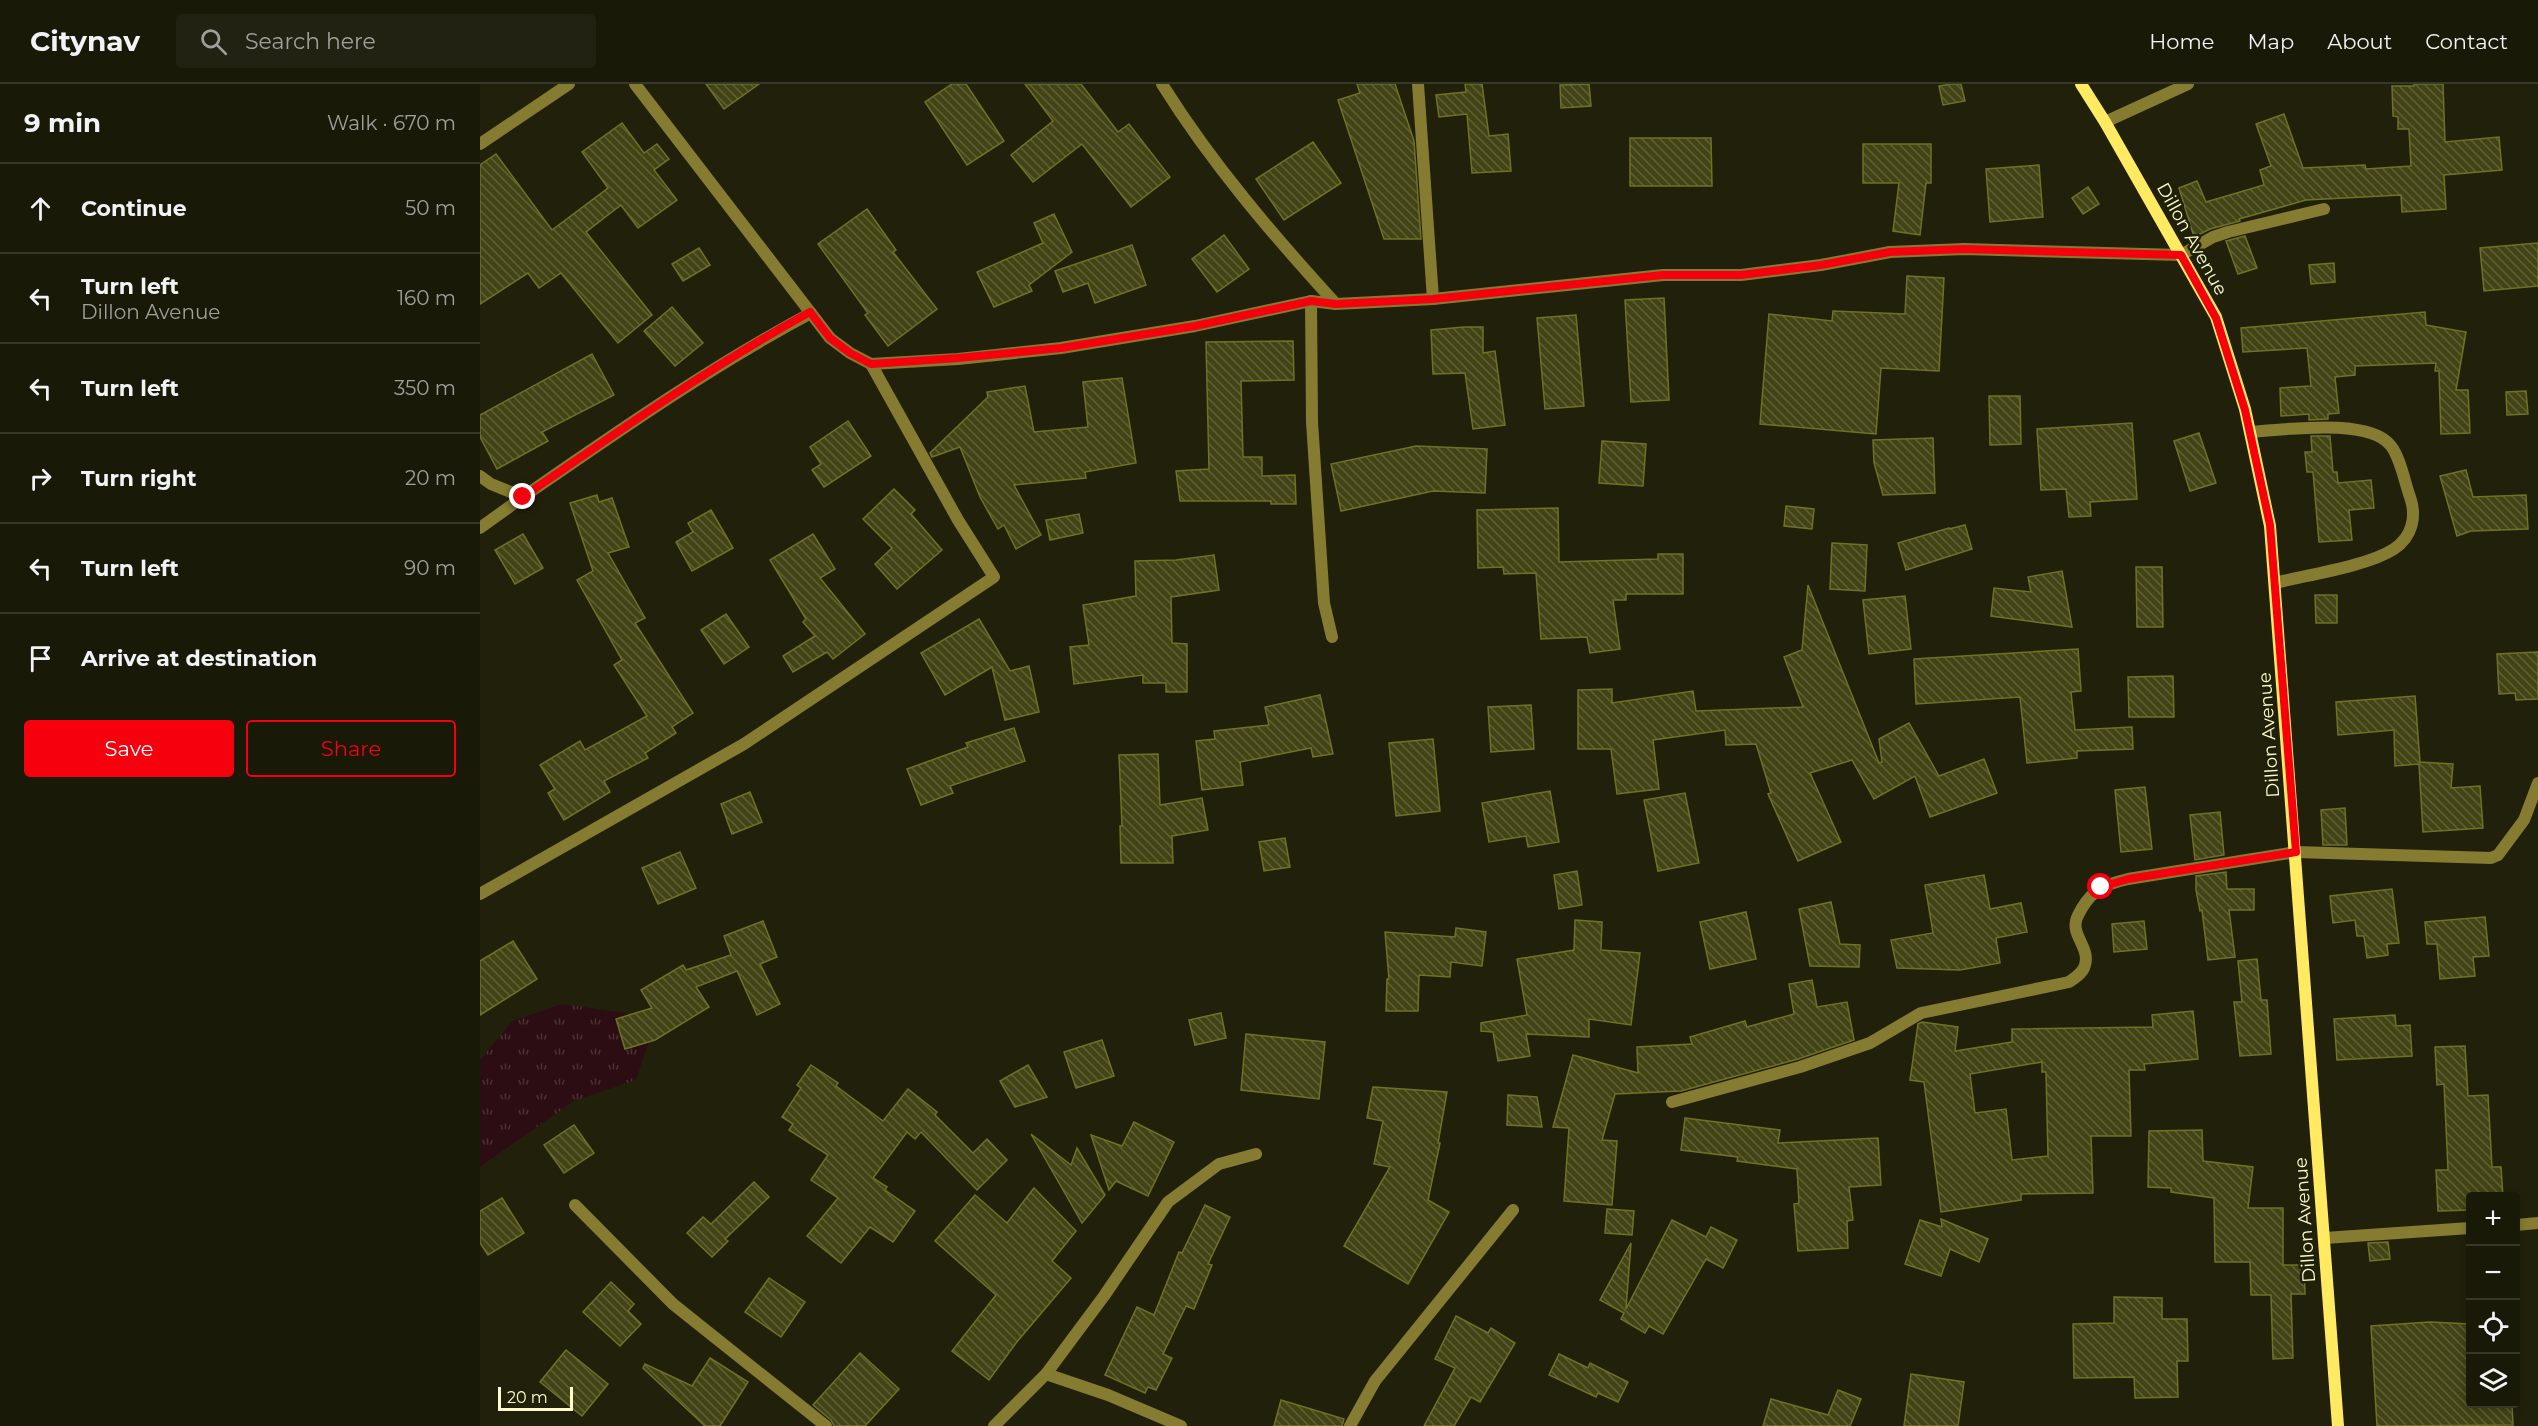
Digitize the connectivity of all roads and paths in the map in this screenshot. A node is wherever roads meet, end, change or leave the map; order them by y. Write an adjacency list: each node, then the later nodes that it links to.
1 (569, 84): 8 (street)
2 (635, 84): 14 (street)
3 (1162, 84): 13 (street)
4 (1418, 84): 11 (street)
5 (2080, 84): 7 (street, Dillon Avenue)
6 (2188, 84): 7 (street)
7 (2105, 122): 10 (street, Dillon Avenue)
8 (480, 144)
9 (2324, 209): 10 (street)
10 (2181, 255): 11 (street); 16 (street, Dillon Avenue)
11 (1433, 299): 13 (street)
12 (1311, 301): 13 (street); 15 (street); 21 (street)
13 (1336, 304)
14 (810, 312): 15 (street); 18 (street)
15 (871, 364): 24 (street)
16 (2250, 432): 20 (street, Dillon Avenue); 20 (street)
17 (480, 476): 18 (street)
18 (523, 497): 19 (street)
19 (480, 528)
20 (2275, 584): 23 (street, Dillon Avenue)
21 (1332, 637)
22 (2538, 783): 23 (street)
23 (2296, 852): 25 (street); 32 (street, Dillon Avenue)
24 (480, 894)
25 (1672, 1102)
26 (1256, 1155): 33 (street)
27 (575, 1205): 34 (street)
28 (1513, 1210): 37 (street)
29 (2538, 1223): 30 (street)
30 (2520, 1225)
31 (2466, 1228): 32 (street)
32 (2325, 1238): 38 (street, Dillon Avenue)
33 (1046, 1374): 35 (street); 36 (street)
34 (826, 1426)
35 (994, 1426)
36 (1181, 1426)
37 (1350, 1426)
38 (2338, 1426)

